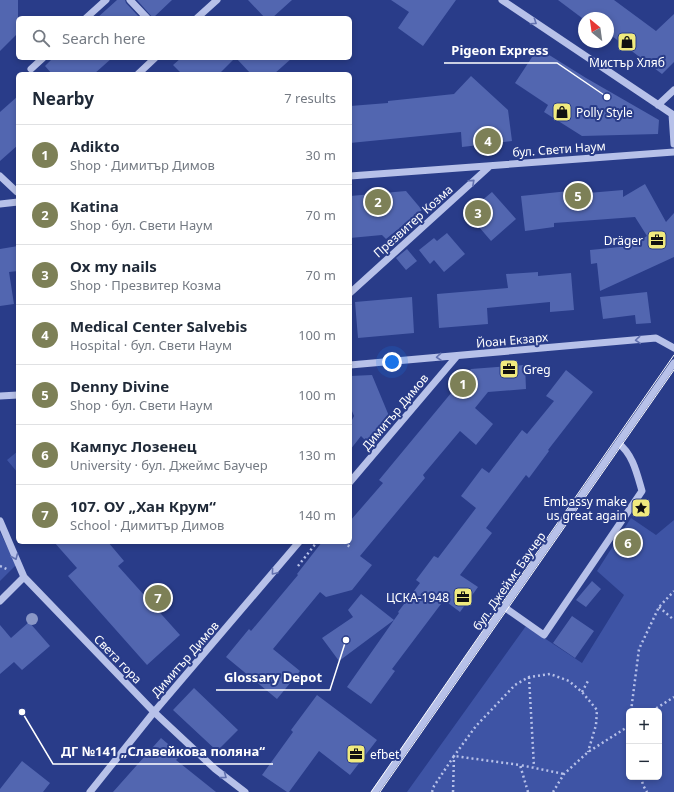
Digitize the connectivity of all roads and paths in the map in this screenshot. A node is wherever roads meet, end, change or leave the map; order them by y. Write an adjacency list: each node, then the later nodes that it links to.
1 (106, 0): 5 (street)
2 (130, 0): 6 (street)
3 (217, 0): 7 (street)
4 (502, 0): 13 (street, one-way to 13)
5 (88, 16)
6 (145, 16)
7 (199, 16)
8 (41, 60): 10 (street)
9 (153, 60): 11 (street)
10 (31, 69)
11 (140, 72)
12 (674, 90): 13 (street)
13 (658, 104): 14 (street)
14 (674, 144)
15 (674, 152): 16 (street, бул. Свети Наум)
16 (490, 166): 18 (street, бул. Свети Наум); 22 (street, Презвитер Козма, one-way to 16)
17 (0, 176): 19 (street)
18 (352, 176)
19 (16, 188)
20 (16, 202): 21 (street)
21 (0, 204)
22 (352, 291)
23 (674, 348): 24 (street, Йоан Екзарх, one-way to 24)
24 (457, 356): 26 (street, Йоан Екзарх, one-way to 26); 30 (street, Димитър Димов)
25 (674, 363): 29 (street, бул. Джеймс Баучер)
26 (352, 365)
27 (16, 395): 28 (street)
28 (0, 396)
29 (618, 444): 42 (street, бул. Джеймс Баучер); 42 (street)
30 (352, 480)
31 (0, 521): 39 (street, Света гора, one-way to 39)
32 (297, 544): 51 (street, Димитър Димов, one-way to 51)
33 (315, 544): 36 (path)
34 (346, 544): 35 (path)
35 (351, 548)
36 (309, 552): 37 (path); 38 (path)
37 (312, 554)
38 (298, 566)
39 (24, 577): 41 (street); 51 (street, Света гора)
40 (674, 591): 43 (path)
41 (0, 601)
42 (504, 607): 61 (street, бул. Джеймс Баучер)
43 (659, 607): 44 (path); 49 (path)
44 (674, 620)
45 (529, 677): 47 (path); 54 (path); 56 (path)
46 (588, 681): 47 (path)
47 (582, 692): 53 (path)
48 (674, 696): 50 (path)
49 (631, 708)
50 (656, 708)
51 (154, 712): 59 (street, Димитър Димов); 60 (street, Света гора, one-way to 60)
52 (626, 728): 53 (path)
53 (588, 752): 57 (path)
54 (454, 756): 55 (path); 62 (path); 63 (path)
55 (520, 765): 56 (path); 64 (path)
56 (534, 767): 57 (path)
57 (564, 774): 65 (path)
58 (642, 780): 66 (path)
59 (90, 792)
60 (246, 792)
61 (375, 792)
62 (432, 792)
63 (453, 792)
64 (528, 792)
65 (553, 792)
66 (647, 792)

